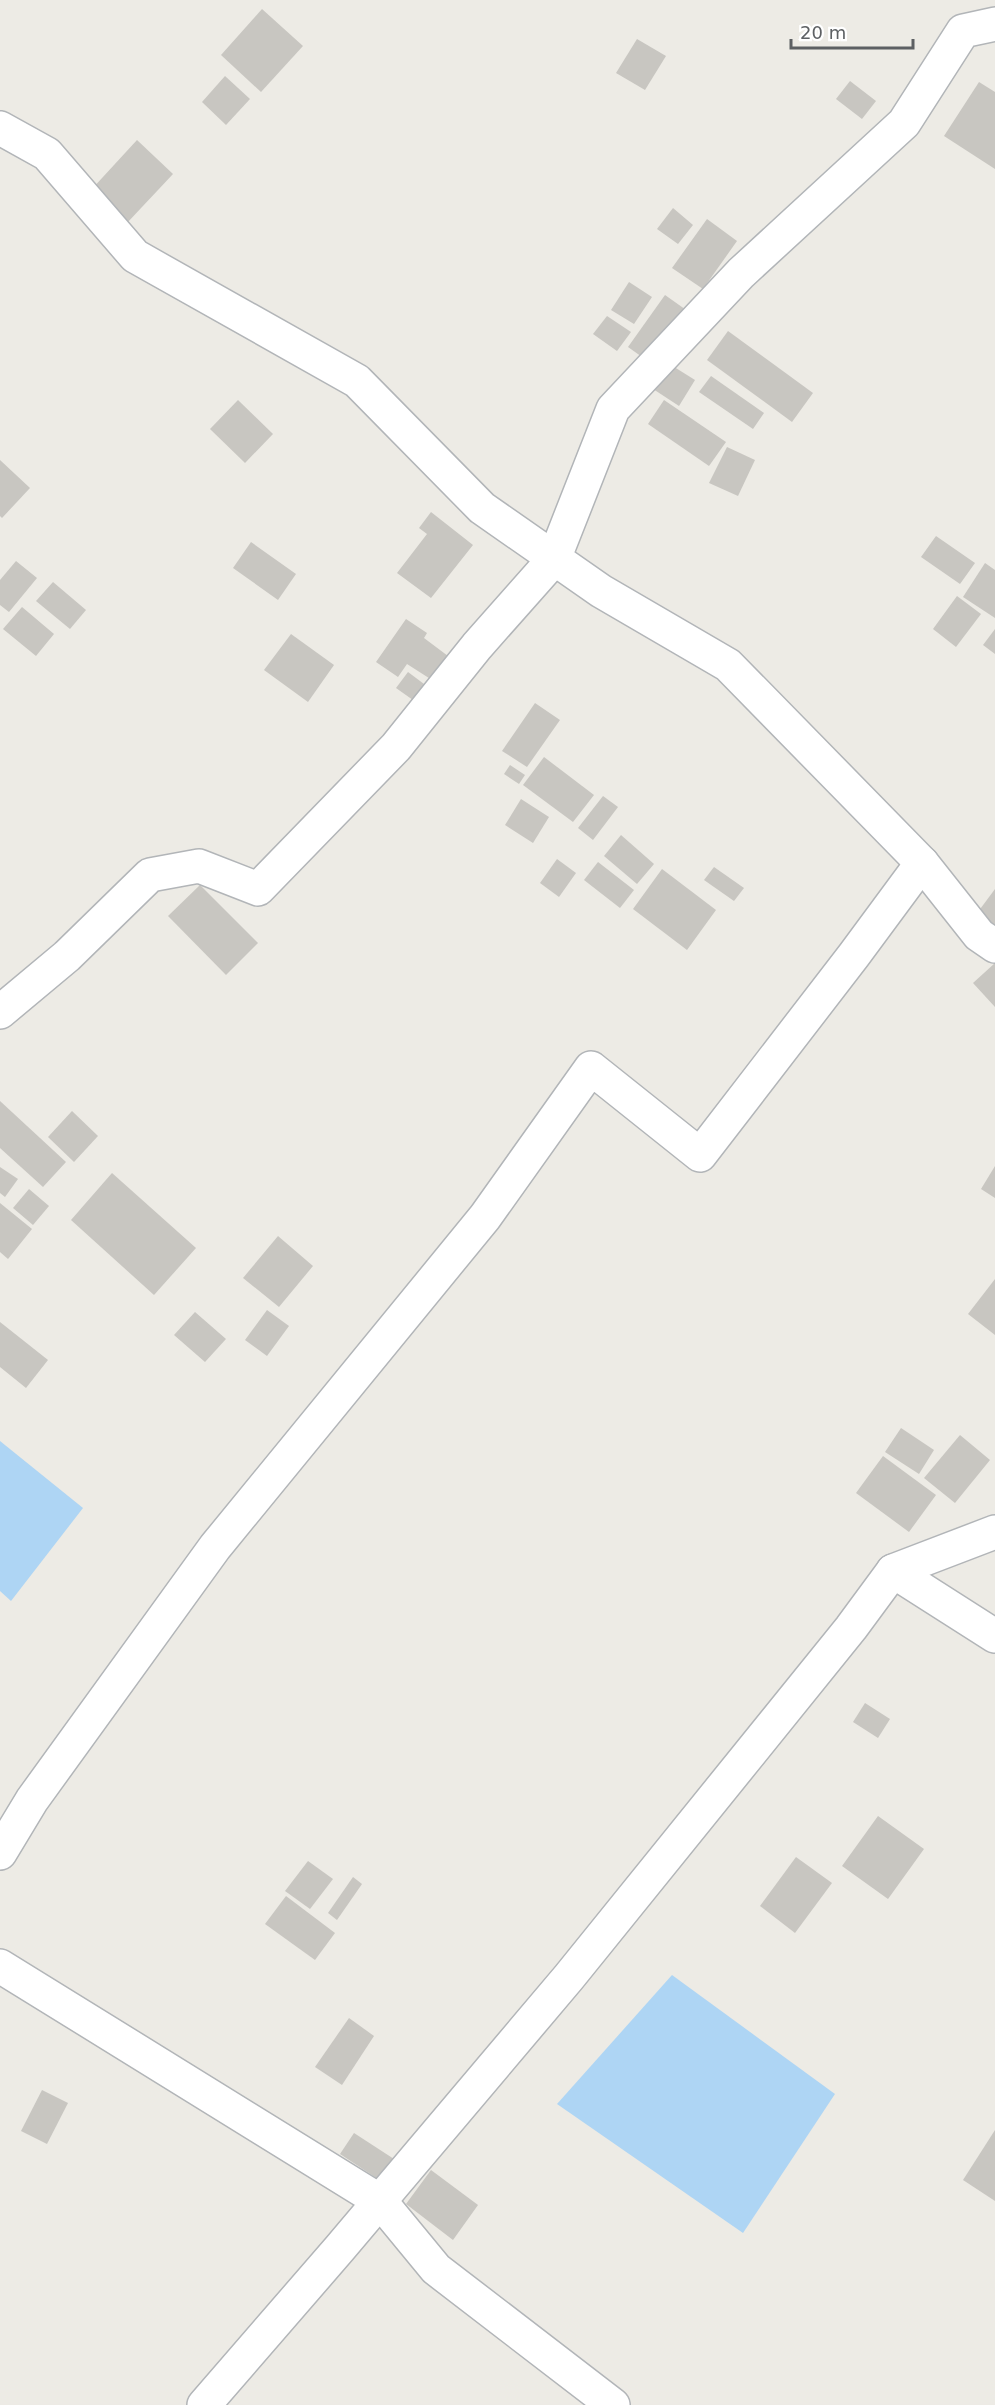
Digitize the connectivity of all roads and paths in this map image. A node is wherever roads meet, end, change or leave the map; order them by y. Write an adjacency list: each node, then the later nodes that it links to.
1 (995, 24): 3 (street)
2 (0, 128): 3 (street)
3 (554, 559): 4 (street); 6 (street)
4 (922, 863): 5 (street); 10 (street)
5 (995, 946)
6 (0, 1012)
7 (995, 1532): 8 (street)
8 (892, 1571): 9 (street); 12 (street)
9 (995, 1636)
10 (0, 1853)
11 (0, 1966): 12 (street)
12 (380, 2202): 13 (street); 14 (street)
13 (204, 2405)
14 (614, 2405)

